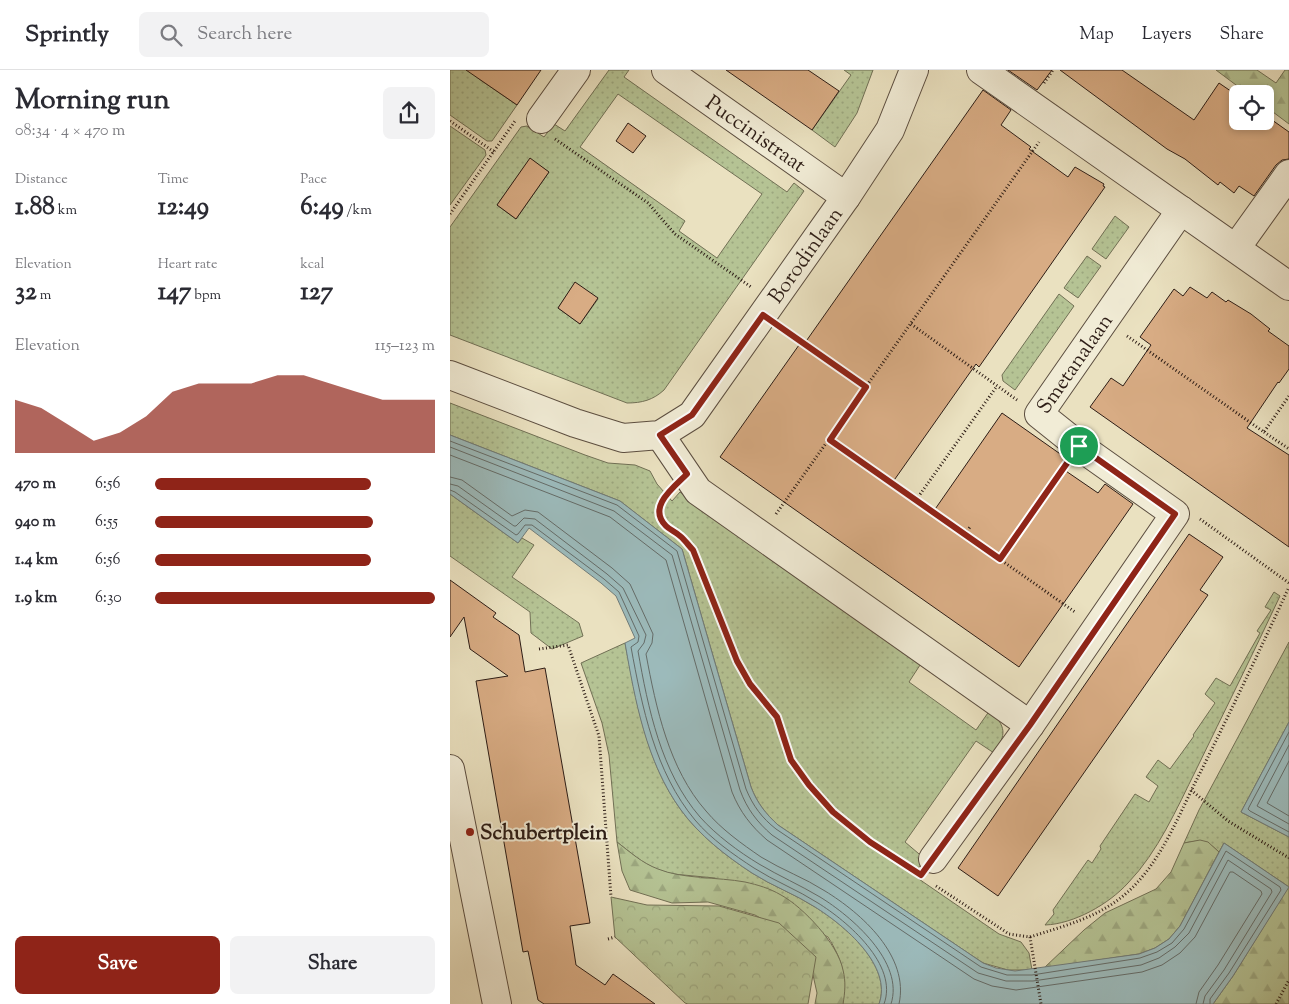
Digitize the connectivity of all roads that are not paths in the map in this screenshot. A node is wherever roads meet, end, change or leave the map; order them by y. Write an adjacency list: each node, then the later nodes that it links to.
1 (576, 70): 5 (street)
2 (666, 70): 7 (street, Puccinistraat)
3 (914, 70): 7 (street, Borodinlaan)
4 (981, 70): 8 (street)
5 (538, 124)
6 (1289, 174): 9 (street)
7 (846, 197): 12 (street, Borodinlaan)
8 (1181, 210): 9 (street); 13 (street, Smetanalaan)
9 (1236, 248): 10 (street)
10 (1289, 286)
11 (450, 375): 12 (street, Borodinlaan)
12 (660, 435): 13 (street)
13 (1030, 725): 15 (street)
14 (450, 769): 16 (street)
15 (927, 867)
16 (497, 1004)

